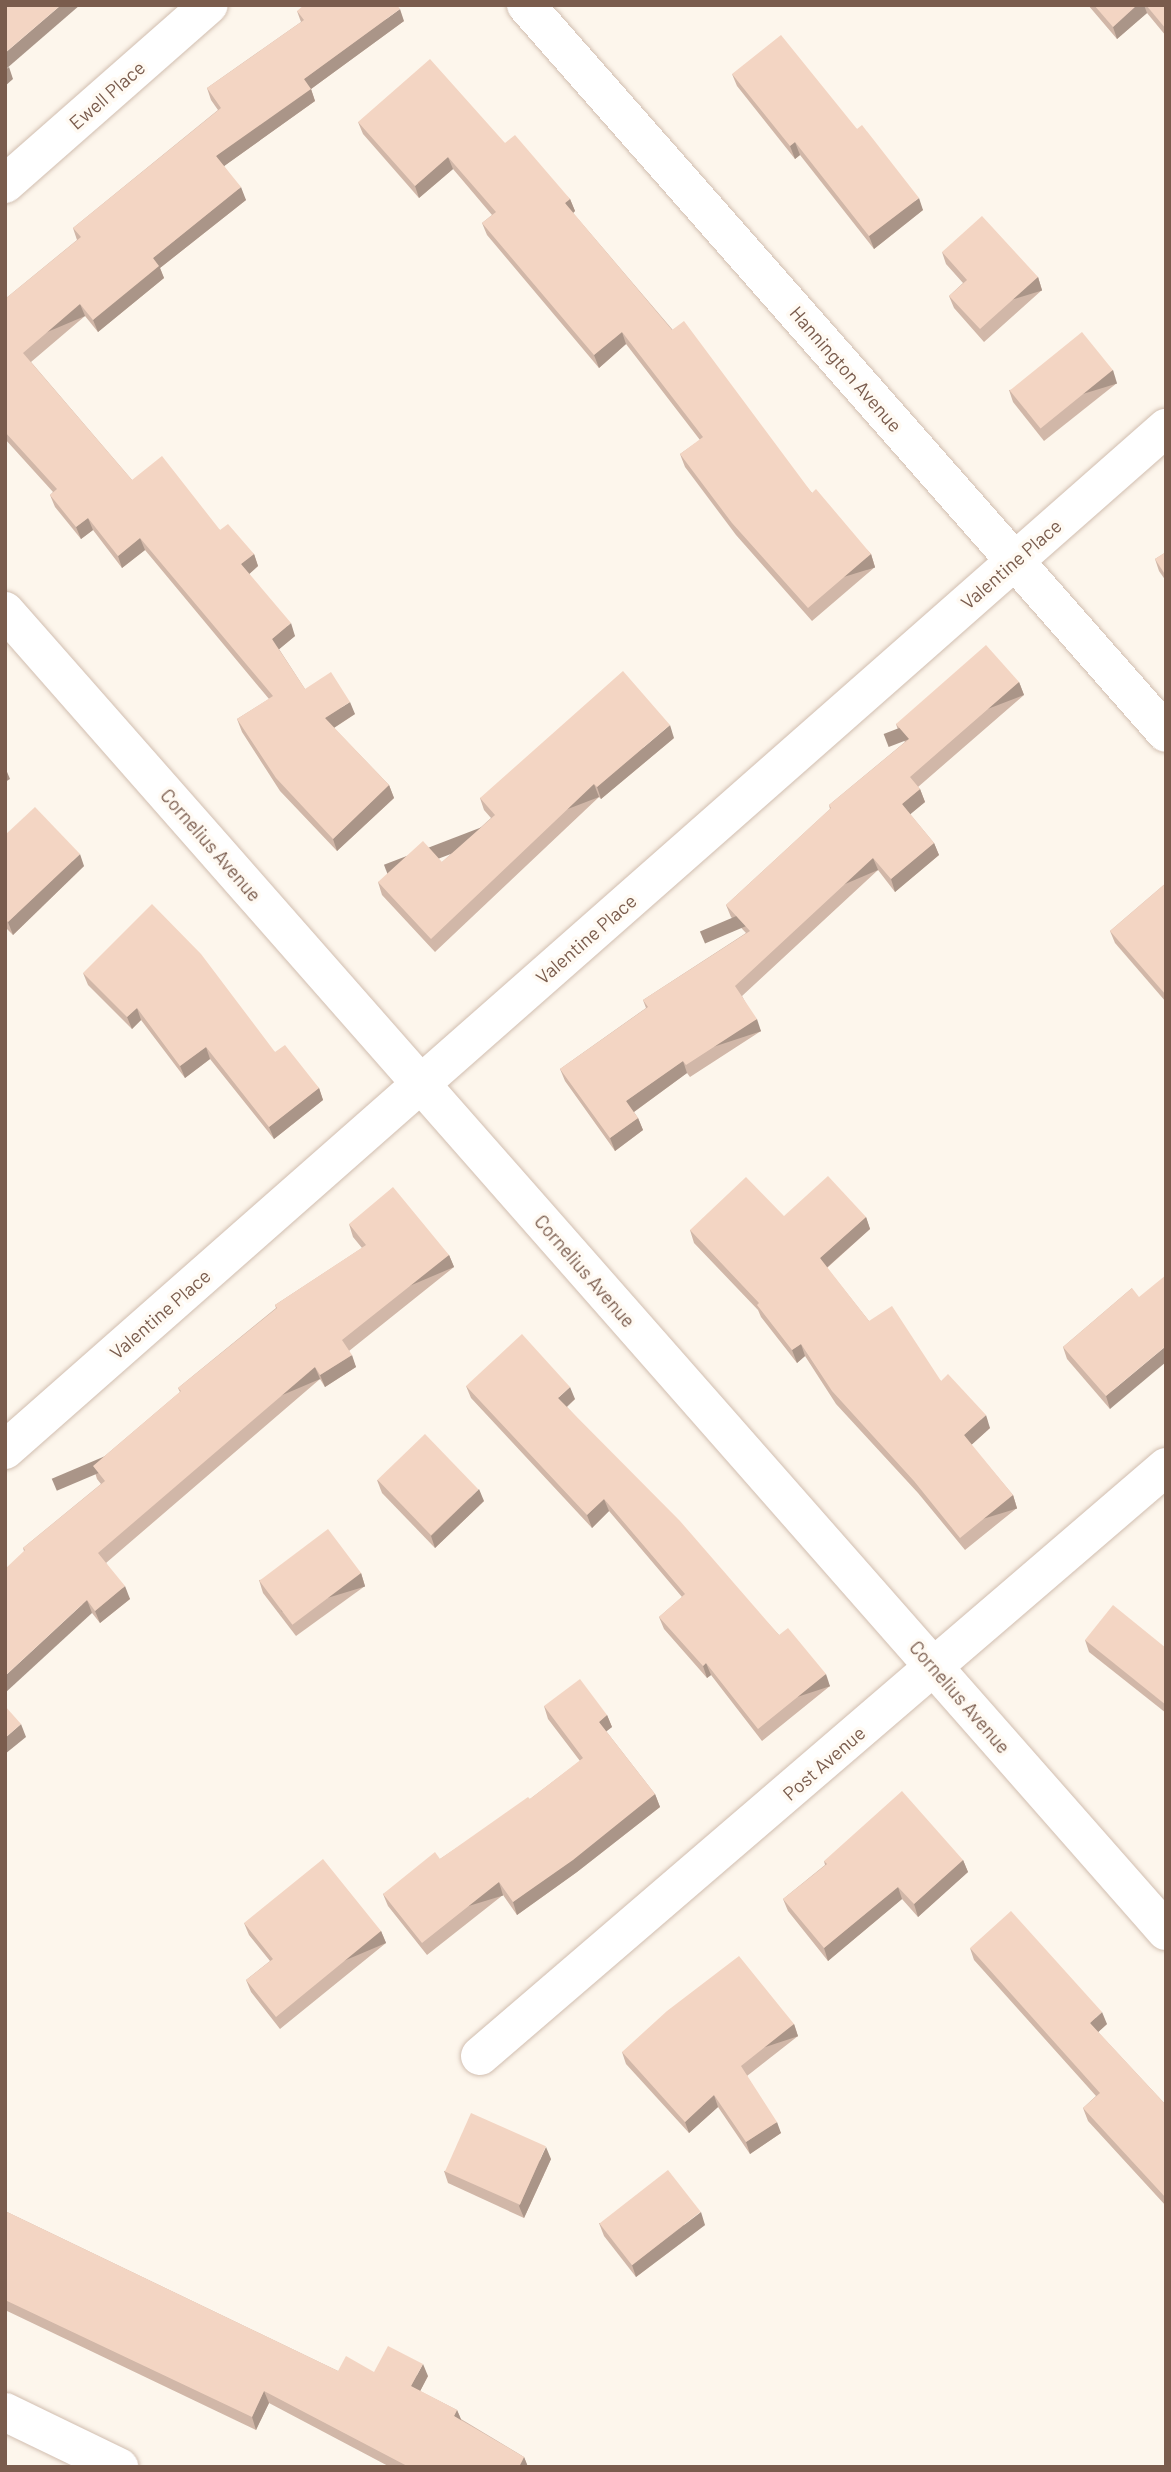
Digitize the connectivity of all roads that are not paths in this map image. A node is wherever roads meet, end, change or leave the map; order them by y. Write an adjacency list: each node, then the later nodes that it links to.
1 (209, 5): 3 (street, Ewell Place)
2 (526, 5): 5 (street, Hannington Avenue)
3 (5, 184)
4 (1166, 428): 5 (street, Valentine Place)
5 (1014, 561): 7 (street, Hannington Avenue); 8 (street, Valentine Place)
6 (5, 611): 8 (street, Cornelius Avenue)
7 (1166, 733)
8 (422, 1085): 9 (street, Valentine Place); 11 (street, Cornelius Avenue)
9 (5, 1450)
10 (1166, 1467): 11 (street, Post Avenue)
11 (934, 1668): 12 (street, Cornelius Avenue); 13 (street, Post Avenue)
12 (1166, 1931)
13 (480, 2056)
14 (5, 2412): 15 (street)
15 (119, 2467)

